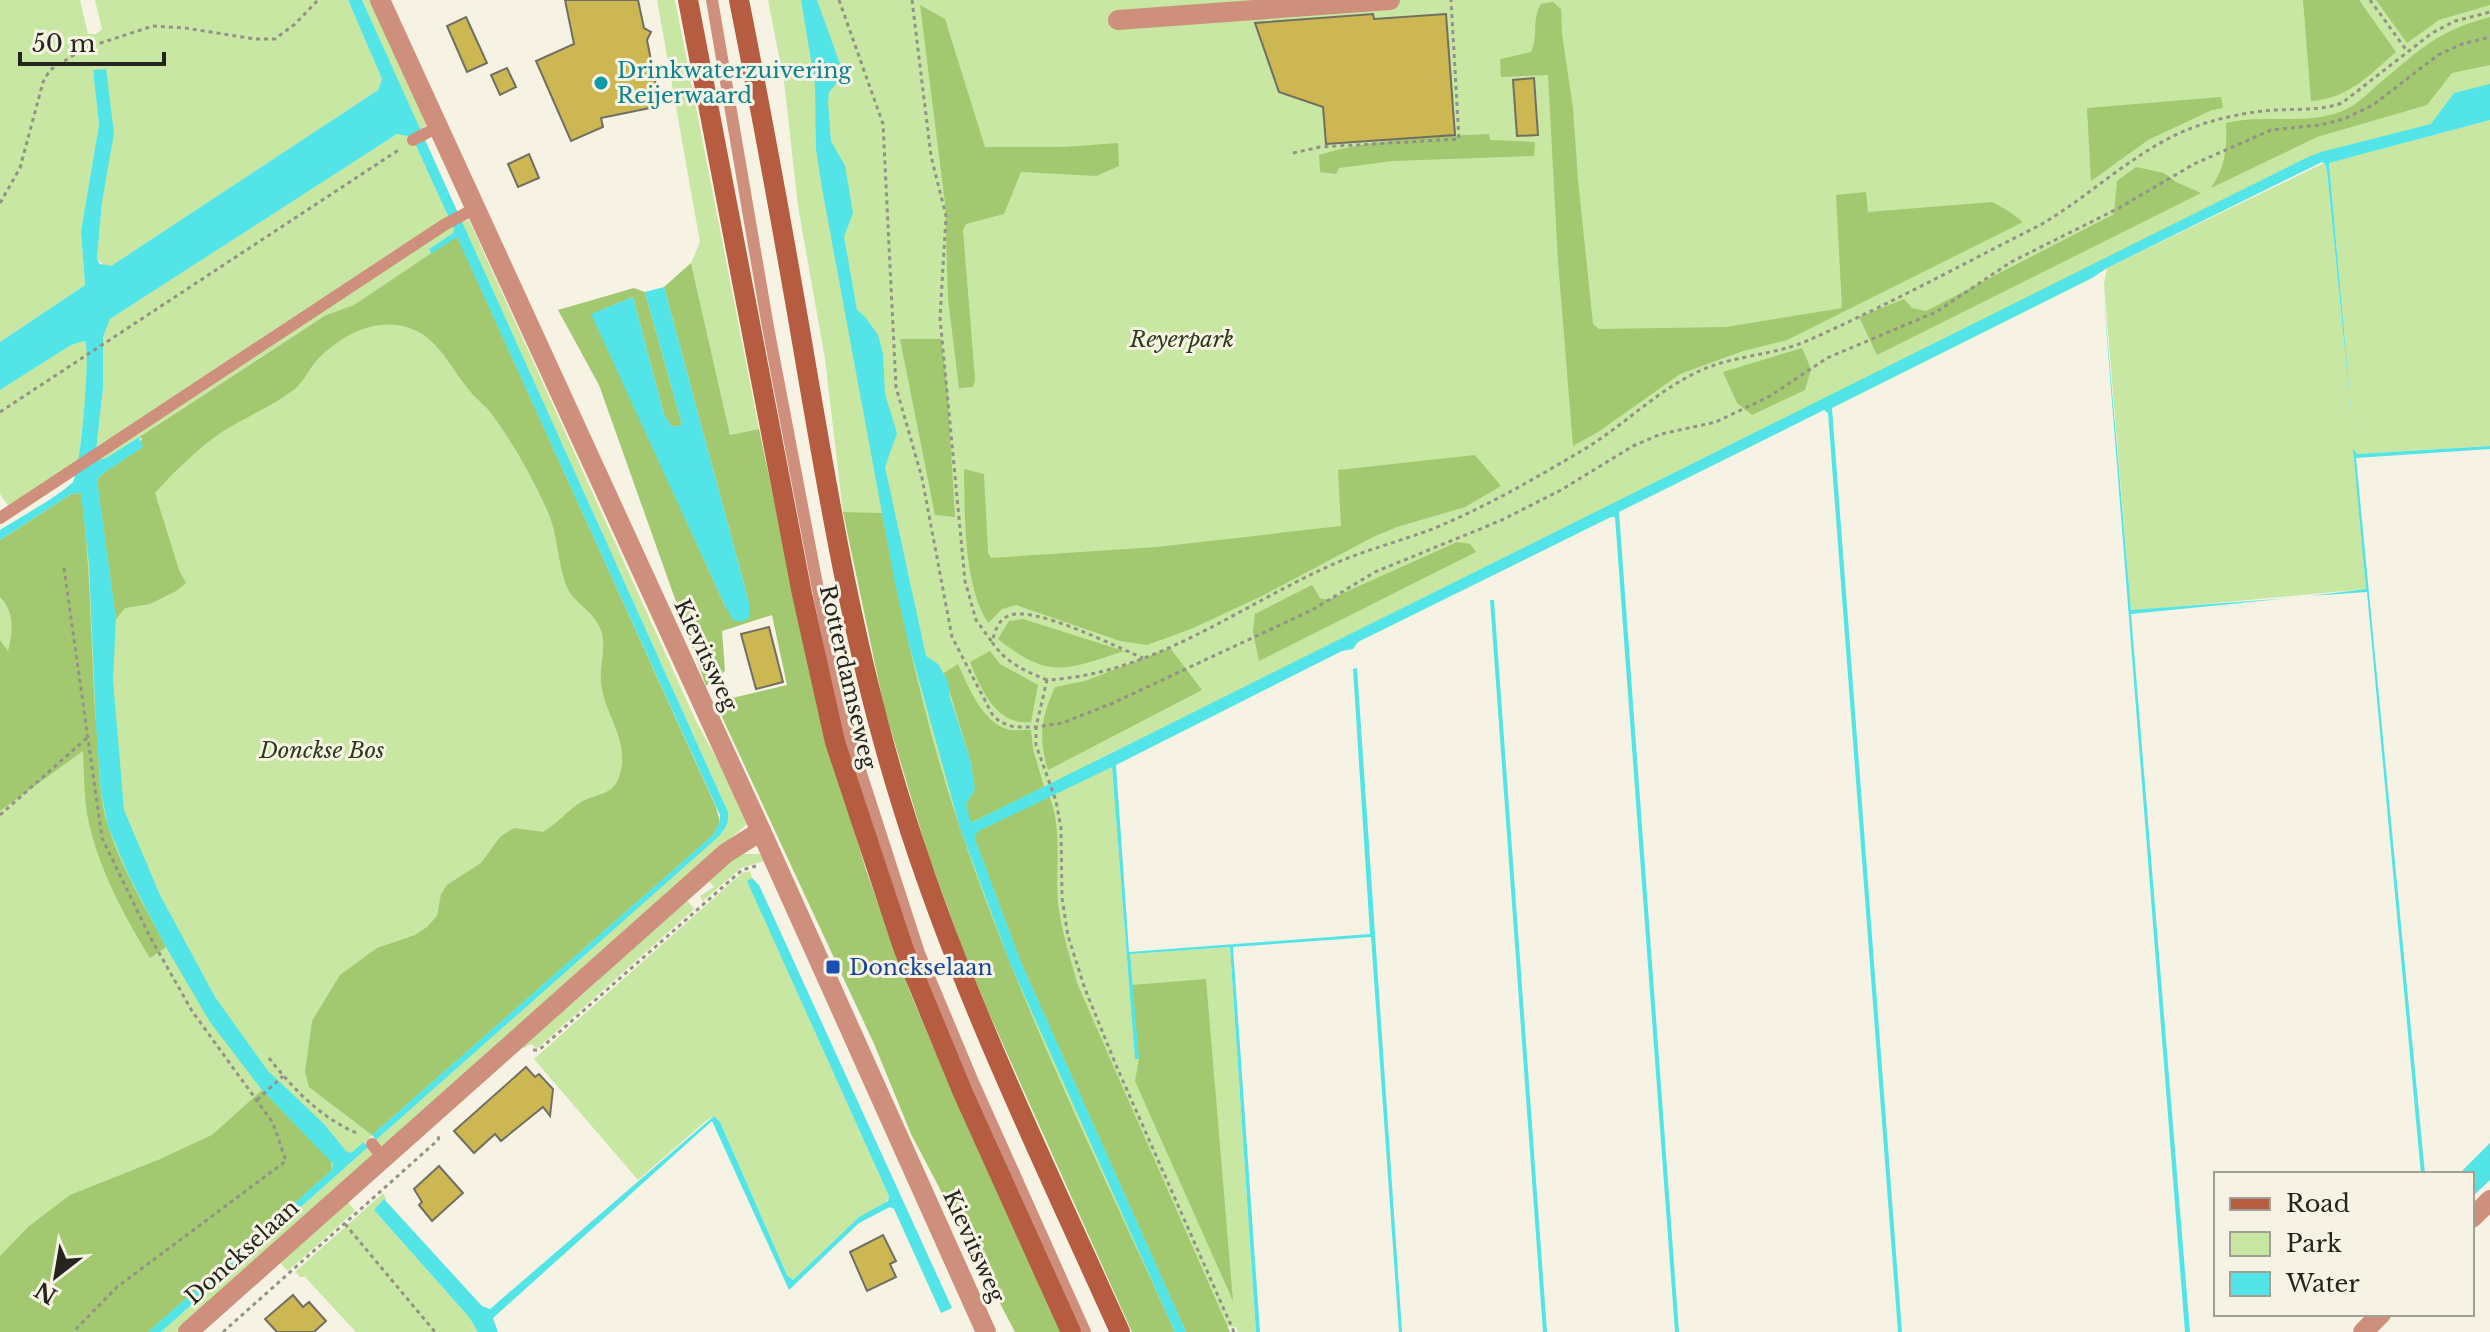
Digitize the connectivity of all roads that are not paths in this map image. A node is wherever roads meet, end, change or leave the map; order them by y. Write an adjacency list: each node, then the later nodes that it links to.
1 (380, 0): 7 (street, Kievitsweg)
2 (688, 0): 15 (main road, Rotterdamseweg)
3 (712, 0): 16 (lane, Rotterdamseweg)
4 (739, 0): 17 (main road, Rotterdamseweg)
5 (1390, 0): 6 (street)
6 (1118, 20)
7 (468, 212): 8 (lane); 9 (street, Kievitsweg)
8 (0, 518)
9 (761, 831): 13 (street, Donckselaan); 14 (street, Kievitsweg)
10 (2490, 1200): 11 (street)
11 (2474, 1216)
12 (2379, 1316): 18 (street)
13 (188, 1332)
14 (986, 1332)
15 (1071, 1332)
16 (1085, 1332)
17 (1120, 1332)
18 (2363, 1332)

